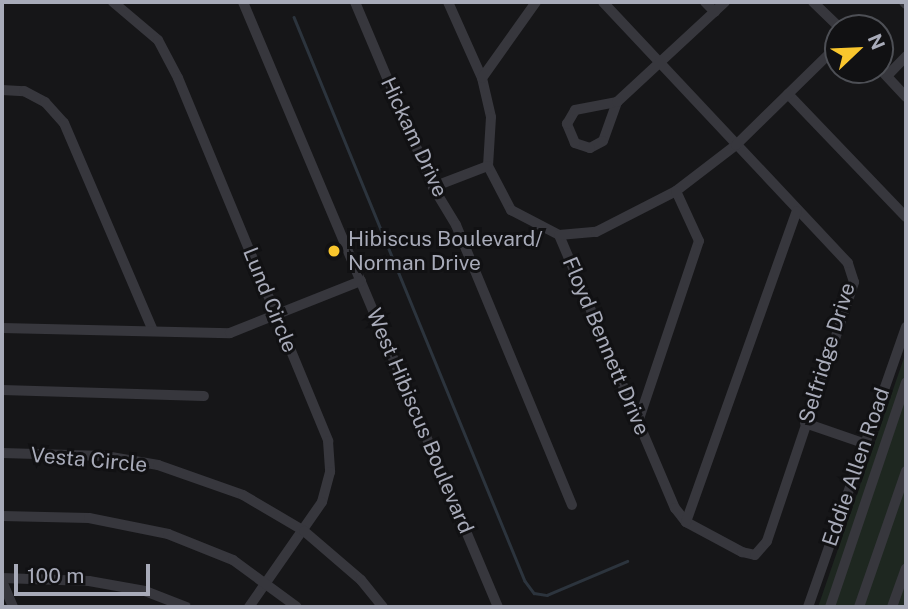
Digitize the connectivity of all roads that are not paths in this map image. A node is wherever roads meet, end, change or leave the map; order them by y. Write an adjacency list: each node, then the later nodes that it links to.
1 (113, 2): 26 (street, Lund Circle)
2 (243, 2): 25 (street, West Hibiscus Boulevard)
3 (355, 2): 20 (street, Hickam Drive)
4 (448, 2): 12 (street)
5 (536, 2): 12 (street)
6 (603, 2): 11 (street, Selfridge Drive)
7 (705, 2): 9 (street)
8 (725, 2): 9 (street)
9 (715, 12): 11 (street)
10 (824, 59): 15 (street)
11 (660, 63): 17 (street); 18 (street, Selfridge Drive)
12 (482, 78): 19 (street)
13 (894, 84): 16 (street)
14 (2, 90): 29 (street)
15 (788, 94): 18 (street); 23 (street)
16 (906, 97)
17 (617, 102): 17 (street)
18 (736, 145): 21 (street); 22 (street, Selfridge Drive)
19 (488, 166): 20 (street); 24 (street, Floyd Bennett Drive)
20 (433, 187): 38 (street, Hickam Drive)
21 (676, 191): 24 (street); 33 (street)
22 (797, 211): 34 (street, Selfridge Drive); 40 (street)
23 (906, 217)
24 (559, 236): 33 (street, Floyd Bennett Drive)
25 (361, 281): 26 (street); 51 (street, West Hibiscus Boulevard)
26 (276, 316): 29 (street); 41 (street, Lund Circle)
27 (906, 327): 35 (street, Eddie Allen Road)
28 (2, 328): 29 (street)
29 (153, 331)
30 (906, 382): 53 (street)
31 (2, 390): 32 (street)
32 (204, 396)
33 (638, 422): 40 (street, Floyd Bennett Drive)
34 (805, 423): 35 (street); 40 (street, Selfridge Drive)
35 (863, 443): 52 (street, Eddie Allen Road)
36 (2, 453): 41 (street, Vesta Circle)
37 (906, 471): 54 (street)
38 (572, 505)
39 (2, 516): 44 (street)
40 (686, 522)
41 (304, 531): 44 (street, Lund Circle); 50 (street, Vesta Circle)
42 (906, 568): 55 (street)
43 (2, 583): 46 (street); 47 (street)
44 (266, 583): 48 (street, Lund Circle); 49 (street)
45 (906, 601): 55 (street)
46 (13, 607)
47 (186, 607)
48 (249, 607)
49 (297, 607)
50 (383, 607)
51 (498, 607)
52 (808, 607)
53 (830, 607)
54 (859, 607)
55 (893, 607)

